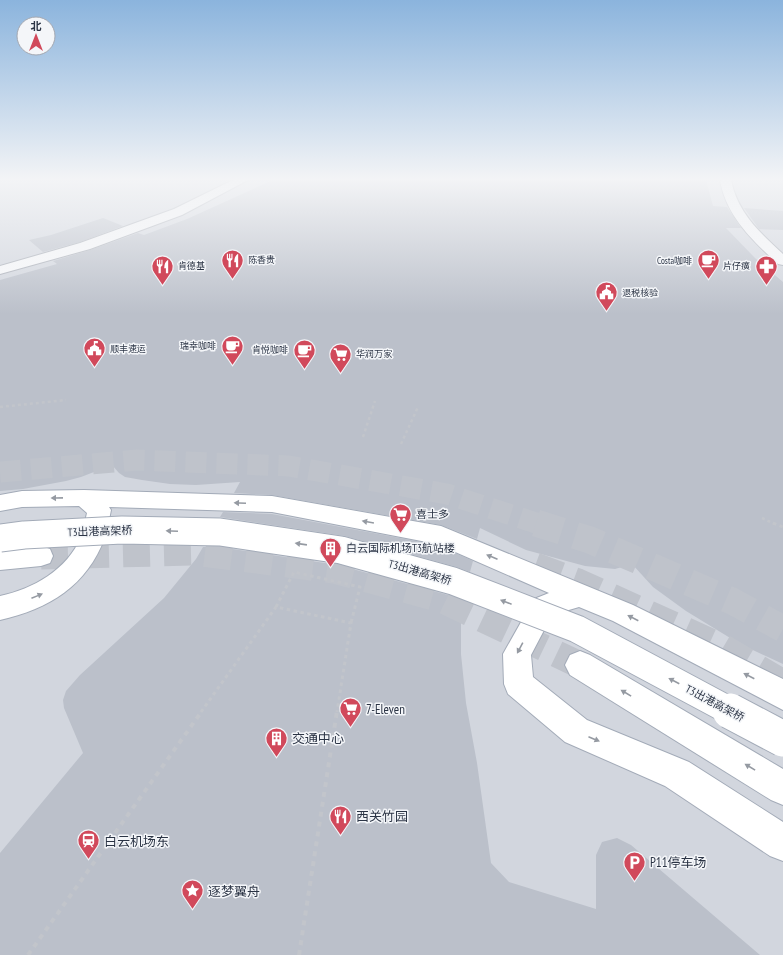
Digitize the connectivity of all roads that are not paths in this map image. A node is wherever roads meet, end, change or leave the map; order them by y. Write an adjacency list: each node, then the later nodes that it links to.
1 (144, 225): 4 (lane)
2 (748, 225): 3 (lane)
3 (783, 262)
4 (0, 270)
5 (84, 498): 6 (main road, one-way to 6); 10 (main road, one-way to 5); 11 (main road, one-way to 5)
6 (0, 503)
7 (0, 538): 14 (main road, T3出港高架桥, one-way to 7, bridge)
8 (41, 556): 9 (main road)
9 (0, 560)
10 (580, 595): 13 (main road, one-way to 10); 16 (main road, one-way to 16)
11 (0, 608)
12 (580, 665): 15 (main road, one-way to 12)
13 (783, 695)
14 (783, 739)
15 (783, 788)
16 (783, 843)

